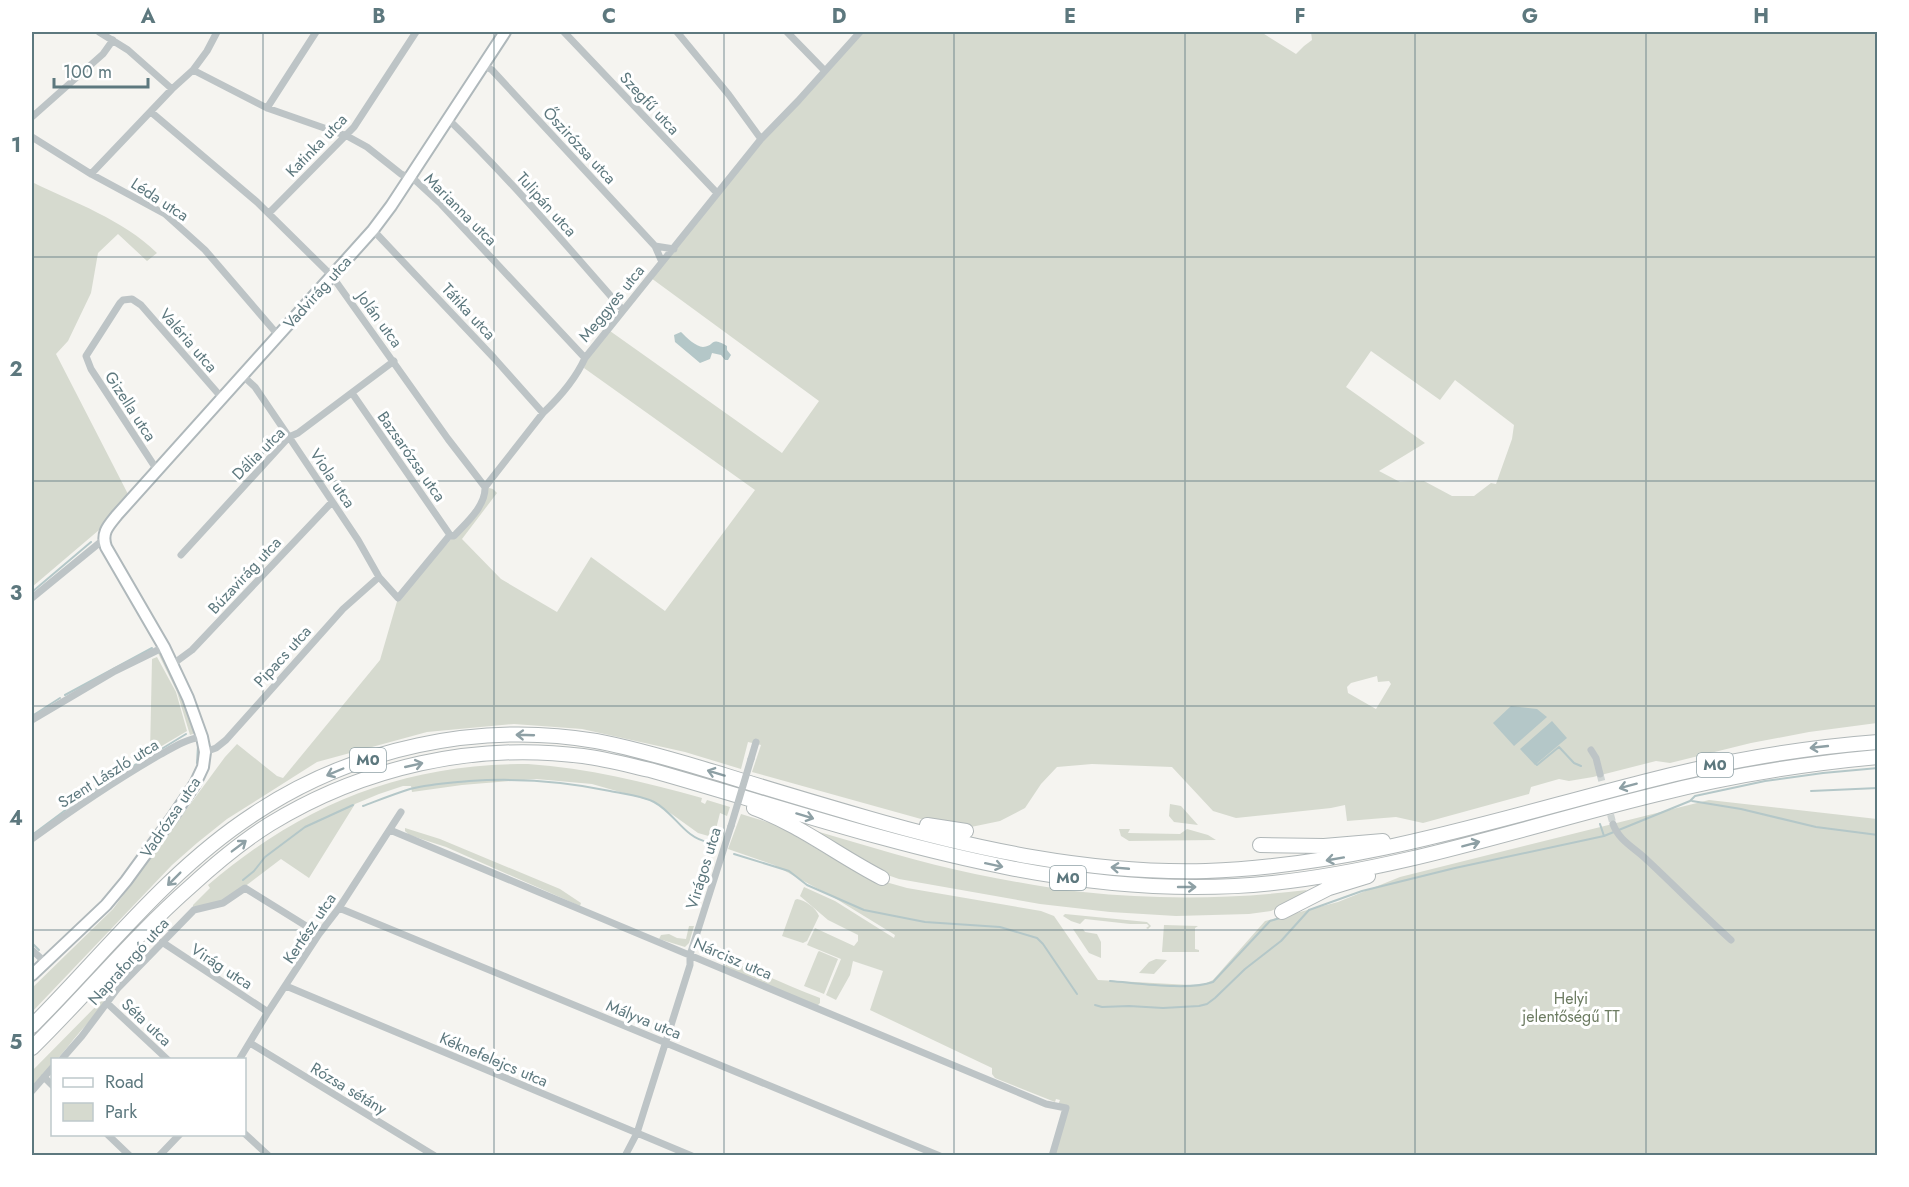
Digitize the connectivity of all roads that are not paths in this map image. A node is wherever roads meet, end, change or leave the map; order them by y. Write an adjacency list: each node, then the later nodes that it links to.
1 (99, 32): 10 (street)
2 (217, 32): 12 (street)
3 (316, 32): 15 (street)
4 (416, 32): 19 (street, Katinka utca)
5 (505, 32): 11 (street, Vadvirág utca)
6 (564, 32): 24 (street, Szegfű utca)
7 (677, 32): 21 (street)
8 (786, 32): 13 (street)
9 (860, 32): 13 (street, Meggyes utca)
10 (113, 40): 14 (street); 17 (street)
11 (483, 65): 18 (street, Vadvirág utca); 27 (street, Őszirózsa utca)
12 (193, 70): 14 (street); 15 (street, Marianna utca)
13 (824, 70): 21 (street, Meggyes utca)
14 (172, 88): 16 (street)
15 (267, 108): 19 (street, Marianna utca)
16 (151, 112): 22 (street); 25 (street, Jolán utca)
17 (32, 117)
18 (448, 119): 23 (street, Vadvirág utca); 32 (street, Tulipán utca)
19 (346, 136): 23 (street, Marianna utca); 25 (street, Katinka utca)
20 (32, 137): 22 (street, Léda utca)
21 (761, 139): 24 (street, Meggyes utca)
22 (91, 174): 33 (street, Léda utca)
23 (409, 178): 26 (street, Vadvirág utca); 34 (street, Marianna utca)
24 (717, 193): 28 (street, Meggyes utca)
25 (268, 213): 30 (street, Jolán utca)
26 (373, 230): 30 (street, Vadvirág utca); 39 (street, Tátika utca)
27 (656, 246): 28 (street); 29 (street, Őszirózsa utca)
28 (674, 249): 29 (street, Meggyes utca)
29 (662, 262): 32 (street, Meggyes utca)
30 (332, 276): 33 (street, Vadvirág utca); 35 (street, Jolán utca)
31 (136, 301): 38 (street, Valéria utca); 41 (street, Gizella utca)
32 (623, 310): 34 (street, Meggyes utca)
33 (278, 335): 36 (street, Vadvirág utca)
34 (585, 358): 39 (street, Meggyes utca)
35 (394, 361): 37 (street, Dália utca); 42 (street, Jolán utca)
36 (242, 375): 38 (street, Vadvirág utca); 40 (street, Viola utca)
37 (352, 393): 40 (street, Dália utca); 44 (street, Bazsarózsa utca)
38 (222, 398): 41 (street, Vadvirág utca)
39 (543, 413): 42 (street, Meggyes utca)
40 (289, 437): 43 (street, Viola utca); 46 (street, Dália utca)
41 (157, 470): 45 (street, Vadvirág utca)
42 (485, 487): 44 (street, Meggyes utca)
43 (332, 502): 47 (street, Viola utca); 51 (street, Búzavirág utca)
44 (450, 534): 48 (street, Meggyes utca)
45 (104, 536): 49 (street); 50 (street, Vadrózsa utca)
46 (181, 555)
47 (379, 577): 48 (street, Viola utca); 57 (street, Pipacs utca)
48 (398, 597)
49 (32, 598)
50 (164, 647): 51 (street, Vadrózsa utca); 52 (street)
51 (173, 664): 53 (street, Vadrózsa utca)
52 (32, 720)
53 (202, 737): 57 (street, Vadrózsa utca); 67 (street, Szent László utca)
54 (756, 742): 77 (street, Virágos utca, bridge)
55 (1878, 742): 66 (highway, M0, one-way to 66)
56 (1591, 750): 59 (street)
57 (205, 752): 78 (street, Vadrózsa utca)
58 (1878, 757): 69 (highway, M0, one-way to 58)
59 (1600, 774)
60 (729, 793): 69 (highway, M0, one-way to 69); 70 (highway); 86 (highway, M0, one-way to 60)
61 (401, 812): 63 (street, Kertész utca)
62 (871, 819): 65 (highway); 66 (highway, M0, one-way to 62); 83 (highway, M0, one-way to 83)
63 (390, 830): 71 (street, Kertész utca); 77 (street, Nárcisz utca)
64 (1615, 830): 74 (street)
65 (966, 831)
66 (1433, 837): 68 (highway)
67 (32, 839)
68 (1260, 845)
69 (1414, 858): 72 (highway)
70 (882, 878)
71 (339, 908): 73 (street, Kertész utca); 85 (street, Mályva utca)
72 (1281, 912)
73 (319, 934): 75 (street, Napraforgó utca); 80 (street, Kertész utca)
74 (1731, 940)
75 (162, 942): 81 (street, Napraforgó utca); 82 (street, Virág utca)
76 (32, 950): 78 (street)
77 (690, 955): 85 (street, Virágos utca); 105 (street, Nárcisz utca)
78 (46, 963): 79 (street, Vadrózsa utca)
79 (32, 975)
80 (286, 986): 82 (street, Kertész utca); 94 (street, Kéknefelejcs utca)
81 (107, 1003): 87 (street, Napraforgó utca); 88 (street, Séta utca)
82 (268, 1012): 84 (street, Kertész utca)
83 (32, 1026)
84 (250, 1043): 89 (street, Kertész utca); 101 (street, Rózsa sétány)
85 (666, 1043): 94 (street, Virágos utca); 104 (street, Mályva utca)
86 (32, 1048)
87 (62, 1058)
88 (167, 1058)
89 (240, 1058)
90 (51, 1069): 91 (street)
91 (44, 1077): 92 (street); 93 (street)
92 (51, 1084)
93 (32, 1091)
94 (637, 1133): 102 (street, Virágos utca); 103 (street, Kéknefelejcs utca)
95 (246, 1134): 100 (street)
96 (109, 1136): 98 (street)
97 (178, 1136): 99 (street)
98 (130, 1155)
99 (159, 1155)
100 (268, 1155)
101 (435, 1155)
102 (625, 1155)
103 (692, 1155)
104 (940, 1155)
105 (1052, 1155)

